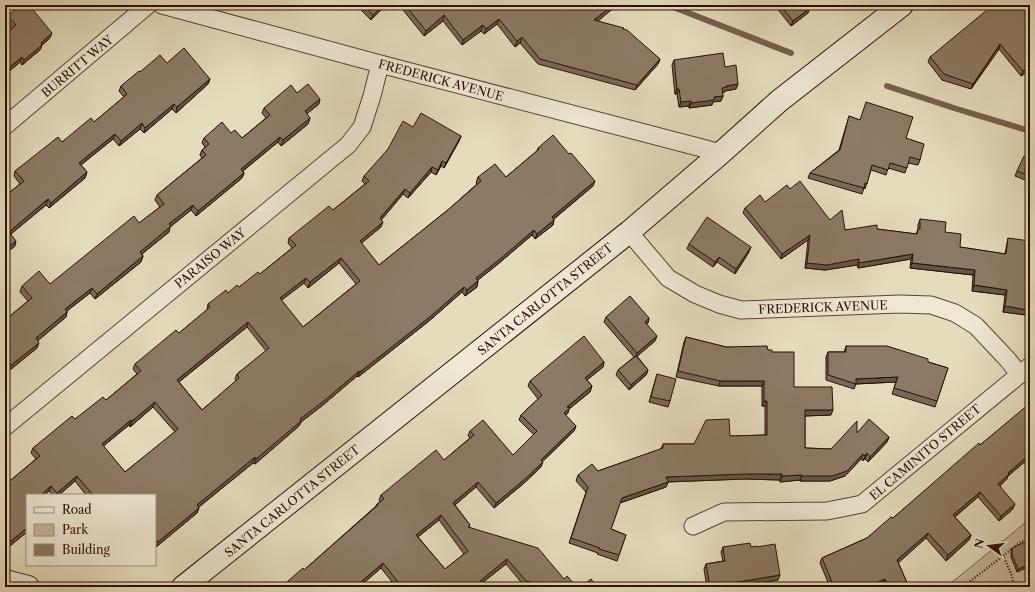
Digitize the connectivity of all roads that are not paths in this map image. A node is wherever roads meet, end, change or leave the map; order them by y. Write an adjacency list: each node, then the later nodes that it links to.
1 (148, 5): 5 (street, BURRITT WAY)
2 (162, 5): 4 (street, FREDERICK AVENUE)
3 (902, 5): 6 (street, SANTA CARLOTTA STREET)
4 (380, 64): 6 (street, FREDERICK AVENUE); 9 (street, PARAISO WAY)
5 (5, 126)
6 (720, 153): 7 (street, SANTA CARLOTTA STREET)
7 (629, 232): 8 (street, FREDERICK AVENUE); 13 (street, SANTA CARLOTTA STREET)
8 (1024, 370): 10 (street, EL CAMINITO STREET)
9 (5, 427)
10 (693, 526)
11 (5, 581): 12 (street)
12 (28, 587)
13 (183, 587)

